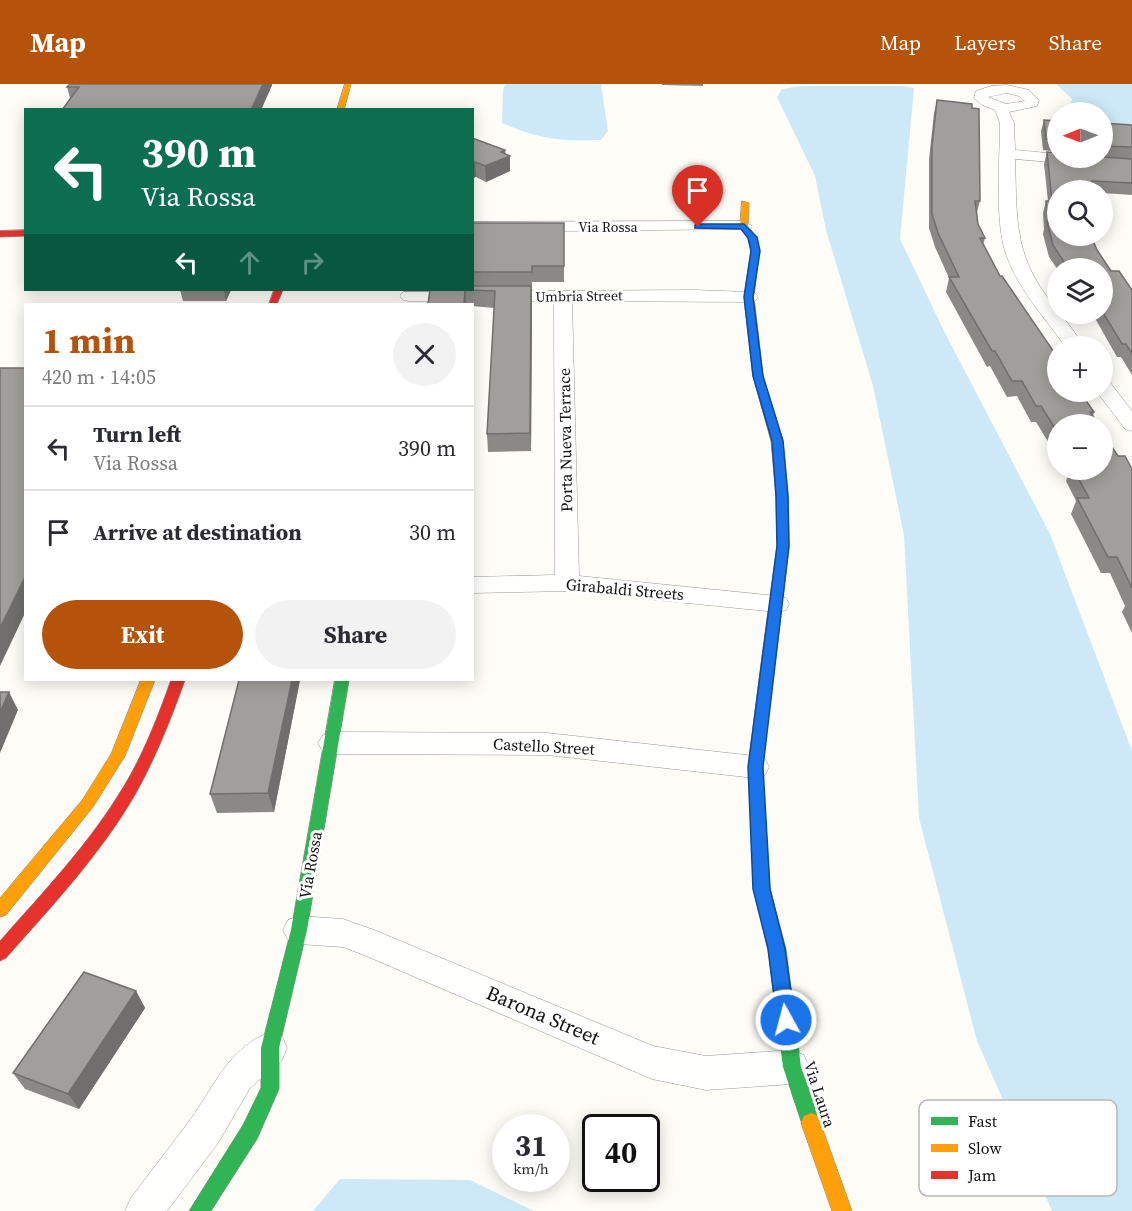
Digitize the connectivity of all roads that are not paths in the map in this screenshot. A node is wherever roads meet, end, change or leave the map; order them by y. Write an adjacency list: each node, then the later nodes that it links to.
1 (348, 84): 6 (street)
2 (361, 84): 7 (street)
3 (986, 88): 4 (street); 5 (street)
4 (1021, 89): 8 (street)
5 (1000, 106): 8 (street); 9 (street)
6 (341, 108)
7 (355, 108)
8 (1015, 108): 9 (street)
9 (1007, 123): 10 (street)
10 (1008, 154): 11 (street); 22 (street)
11 (1132, 165)
12 (745, 203): 15 (street, Via Laura)
13 (0, 223): 14 (street)
14 (24, 223)
15 (744, 226): 16 (street, Via Rossa); 21 (street, Via Laura)
16 (474, 227)
17 (24, 233): 18 (street)
18 (0, 234)
19 (409, 297): 20 (street, Umbria Street)
20 (563, 297): 21 (street, Umbria Street); 25 (street, Porta Nueva Terrace)
21 (749, 297): 27 (street, Via Laura)
22 (1067, 336)
23 (1113, 399): 24 (street)
24 (1132, 425)
25 (567, 583): 26 (street, Girabaldi Streets); 27 (street, Girabaldi Streets)
26 (474, 585)
27 (777, 604): 32 (street, Via Laura)
28 (148, 681): 33 (street)
29 (178, 681): 35 (street)
30 (342, 681): 31 (street, Via Rossa)
31 (332, 742): 32 (street, Castello Street); 34 (street, Via Rossa)
32 (755, 767): 37 (street, Via Laura)
33 (0, 910)
34 (299, 930): 36 (street, Via Rossa); 37 (street, Barona Street)
35 (0, 953)
36 (270, 1048): 38 (street); 39 (street, Via Rossa)
37 (792, 1067): 40 (street, Via Laura)
38 (144, 1211)
39 (199, 1211)
40 (842, 1211)

